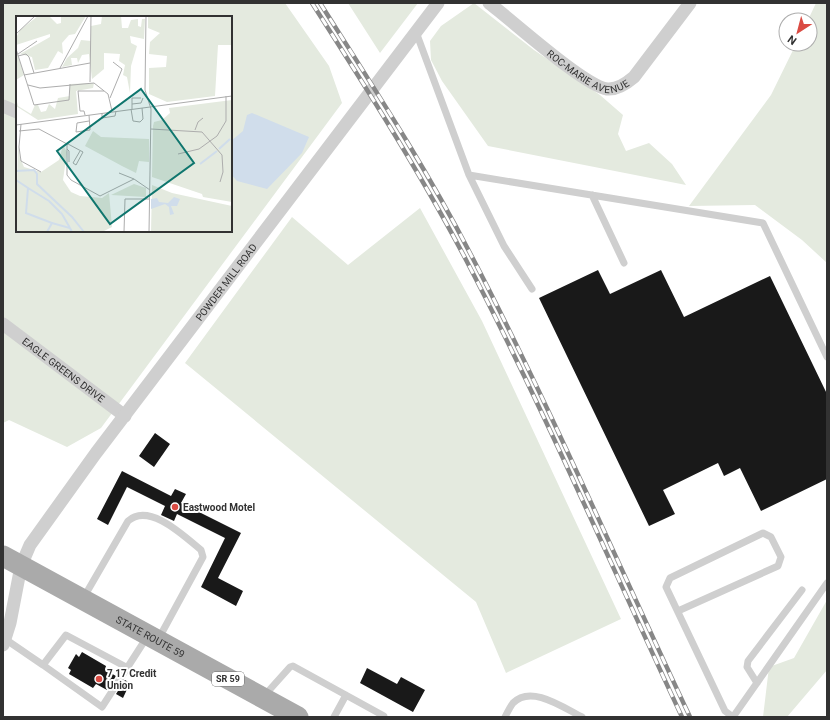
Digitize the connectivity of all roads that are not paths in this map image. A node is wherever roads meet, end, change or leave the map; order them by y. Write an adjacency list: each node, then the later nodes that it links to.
1 (438, 3): 4 (street, POWDER MILL ROAD)
2 (489, 3): 3 (street, ROC-MARIE AVENUE)
3 (690, 3)
4 (416, 32): 7 (lane); 13 (street, POWDER MILL ROAD)
5 (3, 106): 6 (street)
6 (16, 112)
7 (469, 175): 8 (lane); 10 (lane)
8 (592, 195): 9 (lane); 12 (lane)
9 (624, 263)
10 (532, 289)
11 (3, 324): 13 (street, EAGLE GREENS DRIVE)
12 (827, 357)
13 (125, 416): 15 (street, POWDER MILL ROAD)
14 (3, 556): 15 (main road, STATE ROUTE 59 / SR 59)
15 (21, 566): 18 (main road, STATE ROUTE 59 / SR 59); 21 (street, POWDER MILL ROAD)
16 (827, 583): 24 (lane)
17 (802, 590): 24 (lane)
18 (82, 599): 20 (main road, STATE ROUTE 59 / SR 59); 20 (lane)
19 (678, 611): 19 (lane); 24 (lane)
20 (153, 637): 23 (lane); 26 (main road, STATE ROUTE 59 / SR 59)
21 (4, 642): 22 (lane)
22 (43, 665): 23 (lane); 23 (lane)
23 (128, 668)
24 (757, 683)
25 (346, 695): 26 (lane); 28 (lane); 29 (lane)
26 (263, 698): 27 (main road, STATE ROUTE 59 / SR 59)
27 (290, 715)
28 (384, 716)
29 (334, 717)
30 (505, 717): 31 (lane)
31 (582, 717)

